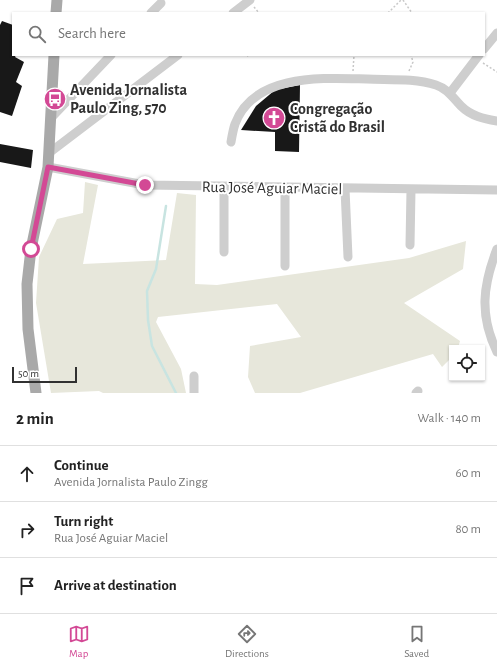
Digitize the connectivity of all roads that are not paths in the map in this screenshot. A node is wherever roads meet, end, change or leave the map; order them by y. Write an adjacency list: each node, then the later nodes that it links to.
1 (57, 0): 4 (main road)
2 (250, 0): 6 (street)
3 (161, 3): 5 (street)
4 (56, 12)
5 (153, 12)
6 (234, 12)
7 (497, 33): 8 (street)
8 (485, 48)
9 (54, 56): 14 (main road)
10 (111, 56): 14 (street)
11 (177, 56): 17 (street)
12 (477, 57): 13 (street)
13 (450, 93): 15 (street); 16 (street)
14 (52, 118): 17 (main road)
15 (497, 122)
16 (231, 142)
17 (49, 153): 18 (main road)
18 (48, 167): 19 (street, Rua José Aguiar Maciel); 31 (main road)
19 (224, 187): 20 (street, Rua José Aguiar Maciel); 26 (street)
20 (285, 188): 21 (street, Rua José Aguiar Maciel); 28 (street)
21 (345, 189): 22 (street, Rua José Aguiar Maciel); 27 (street)
22 (411, 190): 23 (street, Rua José Aguiar Maciel); 24 (street)
23 (497, 190)
24 (410, 245)
25 (497, 249): 29 (street)
26 (224, 252)
27 (348, 257)
28 (285, 266)
29 (497, 352)
30 (194, 376): 32 (street)
31 (36, 393)
32 (194, 393)

